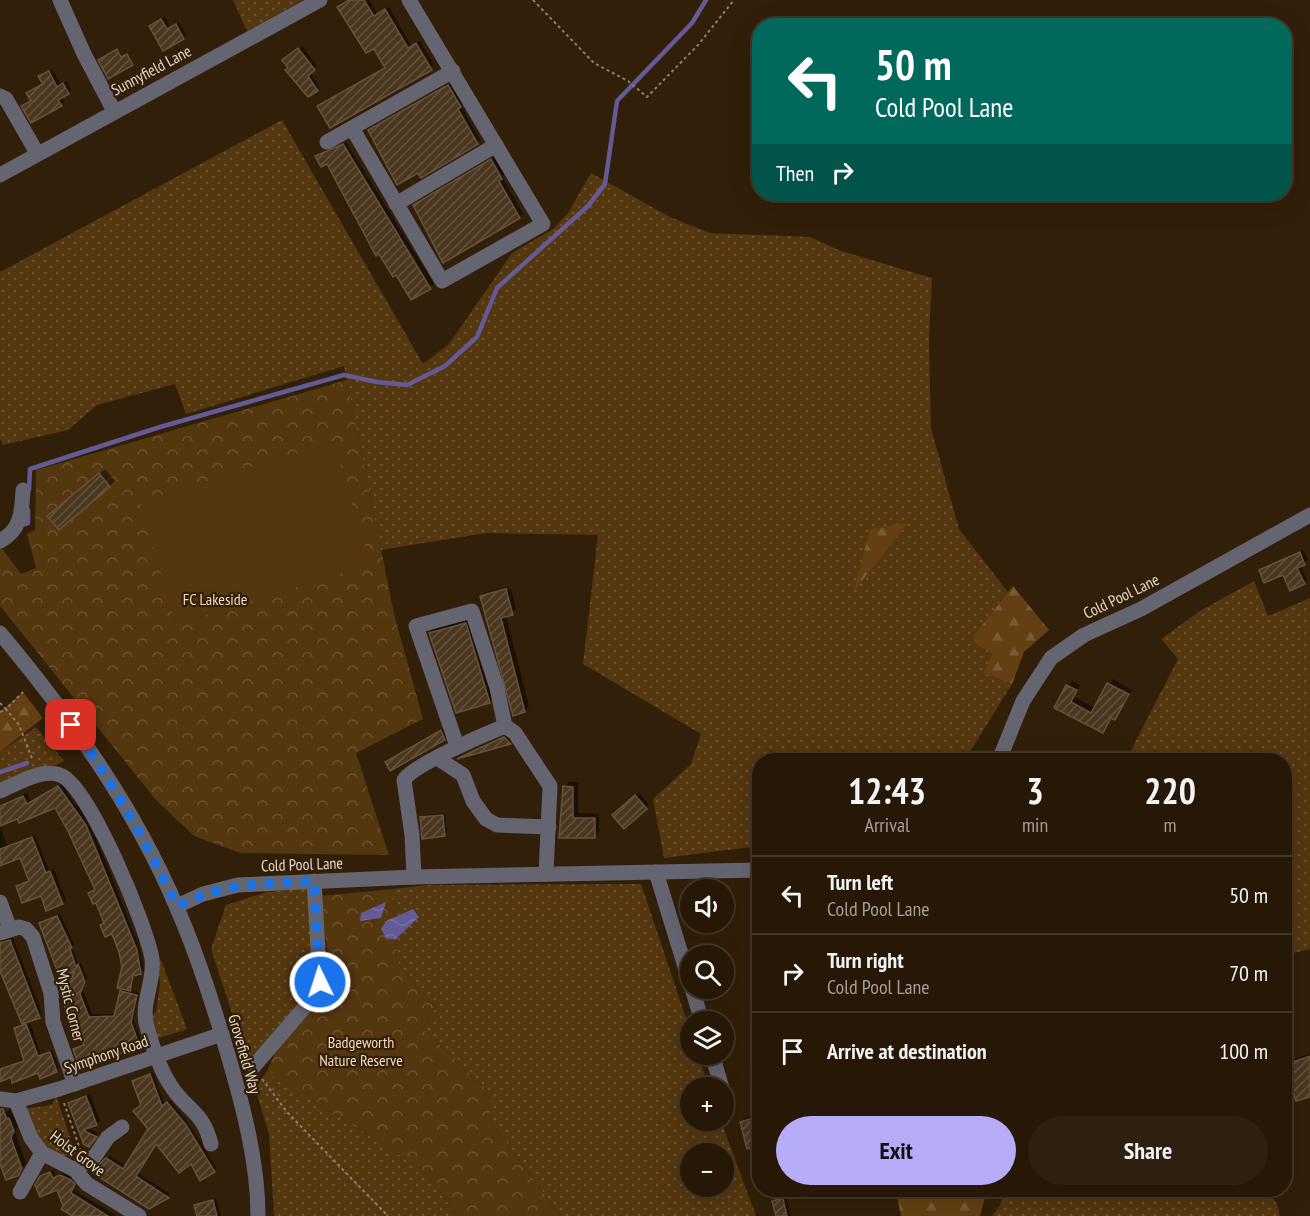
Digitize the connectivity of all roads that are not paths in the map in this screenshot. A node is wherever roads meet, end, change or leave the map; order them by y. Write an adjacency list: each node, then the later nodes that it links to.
1 (320, 0): 6 (street, Sunnyfield Lane)
2 (409, 0): 4 (street)
3 (64, 2): 6 (street)
4 (453, 71): 7 (street); 9 (street)
5 (0, 96): 10 (street)
6 (114, 111): 10 (street, Sunnyfield Lane)
7 (352, 128): 8 (street); 12 (street)
8 (327, 142)
9 (496, 145): 12 (street); 12 (street)
10 (37, 153): 11 (street, Sunnyfield Lane)
11 (0, 175)
12 (396, 204)
13 (23, 490): 15 (street)
14 (1310, 515): 19 (street, Cold Pool Lane)
15 (0, 541)
16 (0, 633): 29 (street)
17 (505, 726): 18 (street); 18 (street); 22 (street)
18 (457, 746): 20 (street)
19 (1002, 753)
20 (439, 759): 22 (street); 26 (street)
21 (0, 791): 33 (street)
22 (549, 827): 25 (street)
23 (752, 870): 24 (street, Cold Pool Lane)
24 (656, 872): 25 (street, Cold Pool Lane); 31 (street)
25 (546, 874): 26 (street, Cold Pool Lane)
26 (414, 877): 27 (street, Cold Pool Lane)
27 (314, 881): 29 (street, Cold Pool Lane); 34 (street)
28 (0, 902): 30 (street)
29 (177, 906): 32 (street, Grovefield Way)
30 (5, 931): 35 (street, Mystic Corner)
31 (680, 950)
32 (222, 1034): 33 (street, Symphony Road); 44 (street, Grovefield Way)
33 (158, 1054): 35 (street, Symphony Road); 39 (street)
34 (254, 1066)
35 (75, 1084): 37 (street, Symphony Road)
36 (0, 1099): 37 (street, Symphony Road)
37 (16, 1101): 40 (street, Holst Grove)
38 (122, 1127): 41 (street)
39 (211, 1144)
40 (42, 1153): 41 (street, Holst Grove); 42 (street)
41 (80, 1166): 43 (street, Holst Grove)
42 (20, 1192)
43 (139, 1216)
44 (258, 1216)

